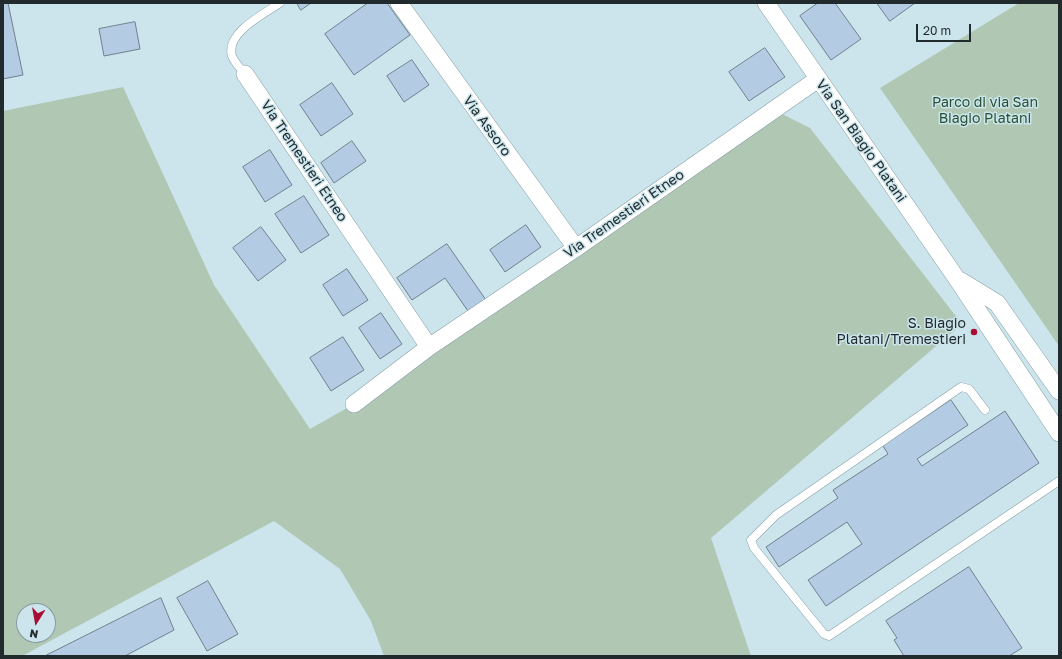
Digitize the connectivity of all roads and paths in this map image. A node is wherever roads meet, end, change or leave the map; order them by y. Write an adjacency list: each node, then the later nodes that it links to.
1 (280, 3): 4 (lane)
2 (399, 3): 6 (street, Via Assoro)
3 (770, 5): 5 (street, Via San Biagio Platani)
4 (245, 74): 8 (street, Via Tremestieri Etneo)
5 (818, 78): 6 (street, Via Tremestieri Etneo); 7 (street, Via San Biagio Platani)
6 (576, 248): 8 (street, Via Tremestieri Etneo)
7 (957, 279): 9 (street, Via San Biagio Platani); 12 (street, Via San Biagio Platani)
8 (429, 347): 10 (street, Via Tremestieri Etneo)
9 (1059, 391)
10 (354, 404)
11 (985, 410): 13 (lane)
12 (1059, 433)
13 (1059, 481)

